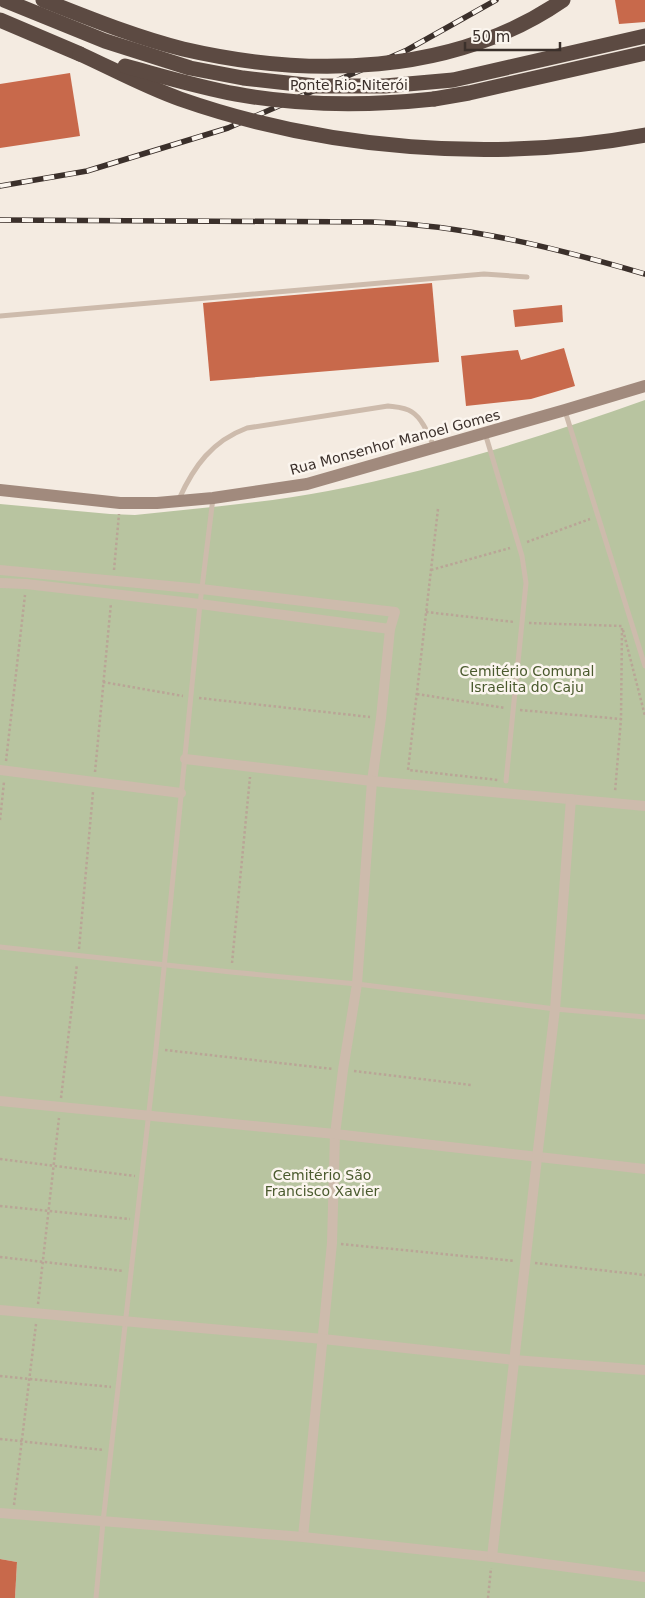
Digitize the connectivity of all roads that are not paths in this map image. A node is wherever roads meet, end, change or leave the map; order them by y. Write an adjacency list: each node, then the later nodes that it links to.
1 (4, 0): 5 (highway, Ponte Rio-Niterói, bridge)
2 (43, 0): 3 (highway, Ponte Rio-Niterói, bridge)
3 (563, 0)
4 (0, 20): 7 (highway, Ponte Rio-Niterói)
5 (645, 36)
6 (645, 53): 7 (highway, Ponte Rio-Niterói, bridge)
7 (80, 54): 8 (highway, bridge)
8 (645, 135)
9 (527, 277): 10 (lane)
10 (0, 316)
11 (645, 386): 12 (street, Rua Monsenhor Manoel Gomes)
12 (565, 410): 13 (street, Rua Monsenhor Manoel Gomes); 23 (lane)
13 (485, 433): 14 (street, Rua Monsenhor Manoel Gomes); 27 (lane)
14 (434, 448): 16 (street, Rua Monsenhor Manoel Gomes); 17 (lane)
15 (0, 490): 17 (street, Rua Monsenhor Manoel Gomes)
16 (213, 498): 17 (street, Rua Monsenhor Manoel Gomes); 20 (lane)
17 (178, 502)
18 (0, 570): 20 (street)
19 (0, 583): 21 (street)
20 (201, 589): 21 (lane); 22 (street)
21 (200, 604): 22 (street); 24 (lane)
22 (390, 629): 26 (street)
23 (645, 666)
24 (185, 759): 26 (street); 28 (lane)
25 (3, 771): 28 (street)
26 (372, 781): 29 (street); 33 (street)
27 (506, 781)
28 (182, 793): 32 (lane)
29 (571, 799): 30 (street); 34 (street)
30 (645, 806)
31 (0, 947): 32 (lane)
32 (164, 964): 33 (lane); 37 (lane)
33 (357, 984): 34 (lane); 38 (street)
34 (555, 1009): 35 (lane); 39 (street)
35 (645, 1017)
36 (0, 1101): 37 (street)
37 (148, 1116): 38 (street); 42 (lane)
38 (335, 1134): 39 (street); 43 (street)
39 (537, 1158): 40 (street); 44 (street)
40 (645, 1169)
41 (0, 1310): 42 (street)
42 (125, 1321): 43 (street); 47 (lane)
43 (322, 1339): 44 (street); 48 (street)
44 (514, 1360): 45 (street); 49 (street)
45 (645, 1370)
46 (0, 1512): 47 (street)
47 (103, 1522): 48 (street); 51 (lane)
48 (303, 1537): 49 (street)
49 (492, 1557): 50 (street)
50 (645, 1577)
51 (96, 1598)

